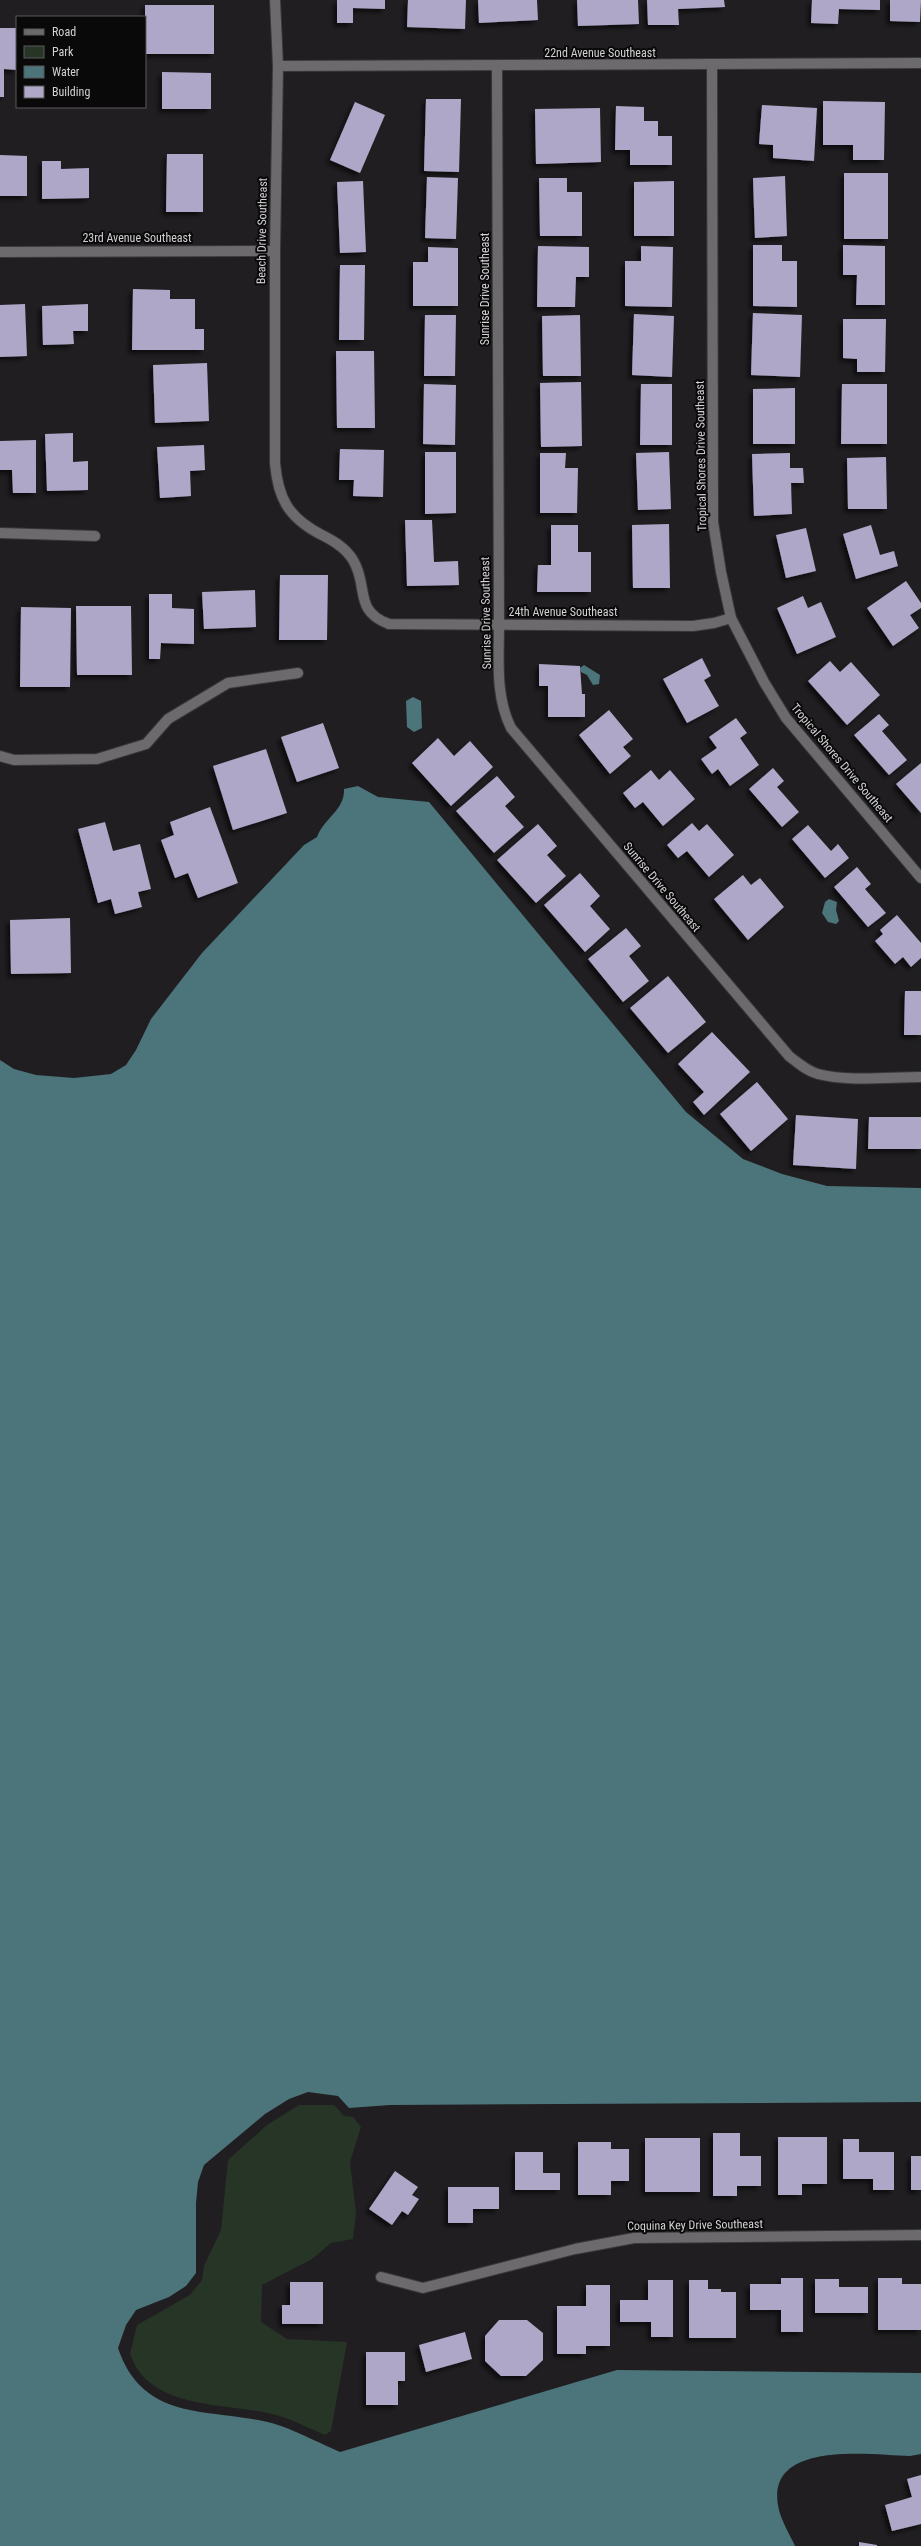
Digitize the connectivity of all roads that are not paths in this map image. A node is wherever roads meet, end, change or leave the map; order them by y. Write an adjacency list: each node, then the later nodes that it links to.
1 (275, 0): 4 (street, Beach Drive Southeast)
2 (921, 63): 3 (street, 22nd Avenue Southeast)
3 (712, 65): 5 (street, 22nd Avenue Southeast); 11 (street, Tropical Shores Drive Southeast)
4 (278, 66): 5 (street, 22nd Avenue Southeast); 6 (street, Beach Drive Southeast)
5 (497, 66): 12 (street, Sunrise Drive Southeast)
6 (275, 251): 7 (street, 23rd Avenue Southeast); 8 (street, Beach Drive Southeast)
7 (0, 252)
8 (275, 463): 12 (street, 24th Avenue Southeast)
9 (0, 533): 10 (street)
10 (95, 536)
11 (731, 618): 12 (street, 24th Avenue Southeast); 15 (street, Tropical Shores Drive Southeast)
12 (498, 624): 16 (street, Sunrise Drive Southeast)
13 (298, 673): 14 (street)
14 (0, 756)
15 (921, 878)
16 (921, 1077)
17 (921, 2235): 18 (street, Coquina Key Drive Southeast)
18 (381, 2277)

